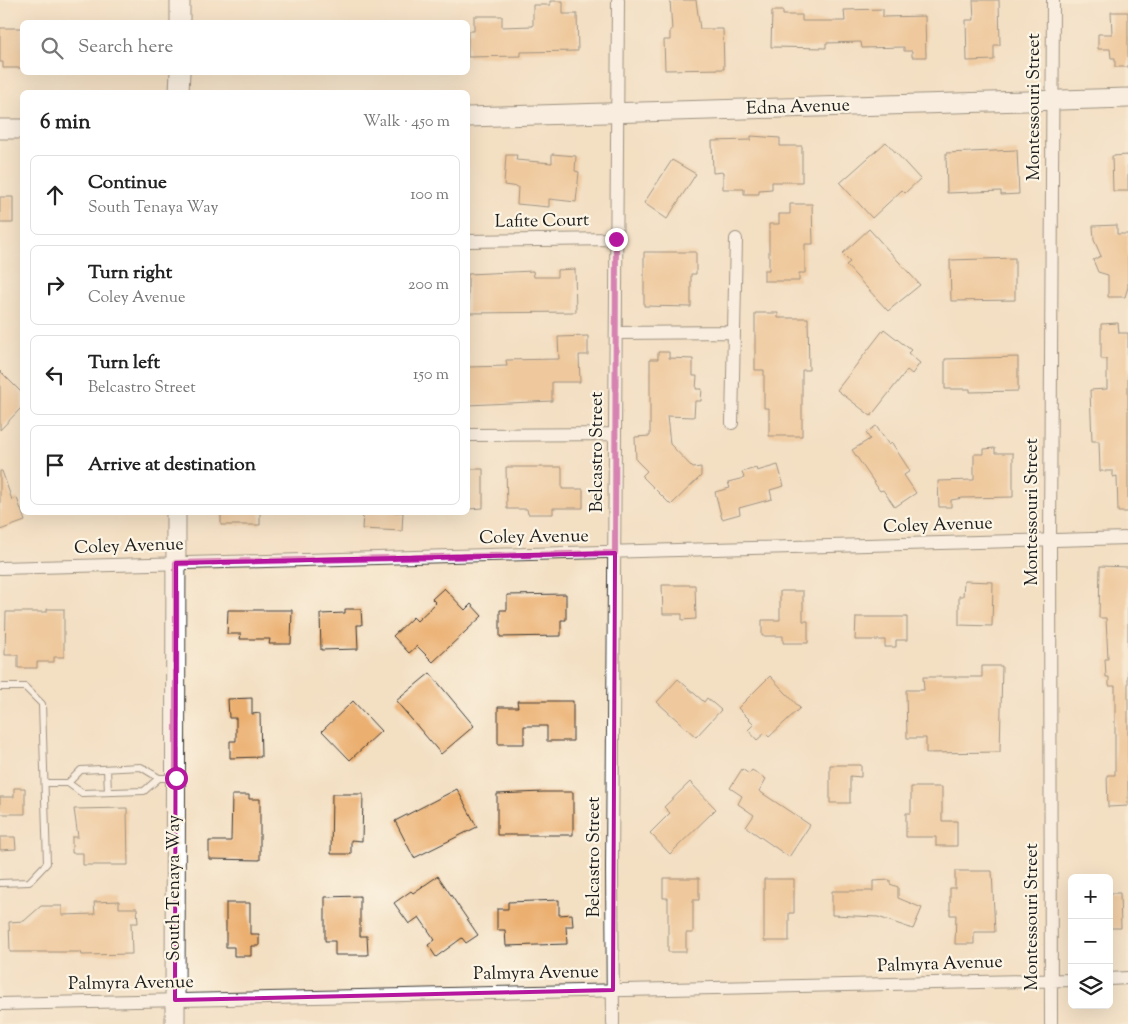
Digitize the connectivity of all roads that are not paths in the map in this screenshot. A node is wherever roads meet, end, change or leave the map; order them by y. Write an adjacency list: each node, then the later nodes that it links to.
1 (180, 0): 4 (street)
2 (618, 0): 9 (street, Belcastro Street)
3 (1053, 0): 8 (street, Montessouri Street)
4 (180, 20)
5 (180, 75): 6 (street)
6 (179, 90)
7 (1128, 98): 8 (street, Edna Avenue)
8 (1052, 100): 9 (street, Edna Avenue); 23 (street, Montessouri Street)
9 (617, 114): 10 (street, Edna Avenue); 13 (street, Belcastro Street)
10 (470, 117)
11 (20, 129): 12 (street)
12 (0, 130)
13 (616, 239): 15 (street, Lafite Court); 17 (street, Belcastro Street)
14 (736, 239): 16 (street)
15 (470, 241)
16 (734, 332): 17 (street); 18 (street)
17 (616, 333): 19 (street, Belcastro Street)
18 (732, 423)
19 (615, 434): 20 (street); 24 (street, Belcastro Street)
20 (470, 435)
21 (176, 515): 25 (street, South Tenaya Way)
22 (1128, 538): 23 (street, Coley Avenue)
23 (1050, 540): 24 (street, Coley Avenue); 36 (street, Montessouri Street)
24 (615, 553): 25 (street, Coley Avenue); 38 (street, Belcastro Street)
25 (176, 563): 26 (street, Coley Avenue); 29 (street, South Tenaya Way)
26 (0, 568)
27 (0, 687): 30 (lane)
28 (107, 769): 29 (lane); 31 (lane); 32 (lane)
29 (167, 778): 32 (lane); 39 (street, South Tenaya Way)
30 (45, 783): 31 (lane); 33 (lane)
31 (68, 783): 32 (lane)
32 (108, 792)
33 (0, 883)
34 (1128, 978): 35 (street)
35 (1113, 979)
36 (1051, 980): 37 (street, Palmyra Avenue); 38 (street, Palmyra Avenue); 43 (street, Montessouri Street)
37 (1068, 980)
38 (613, 990): 39 (street, Palmyra Avenue); 42 (street, Belcastro Street)
39 (175, 1000): 40 (street, Palmyra Avenue); 41 (street, South Tenaya Way)
40 (0, 1004)
41 (175, 1024)
42 (613, 1024)
43 (1051, 1024)

